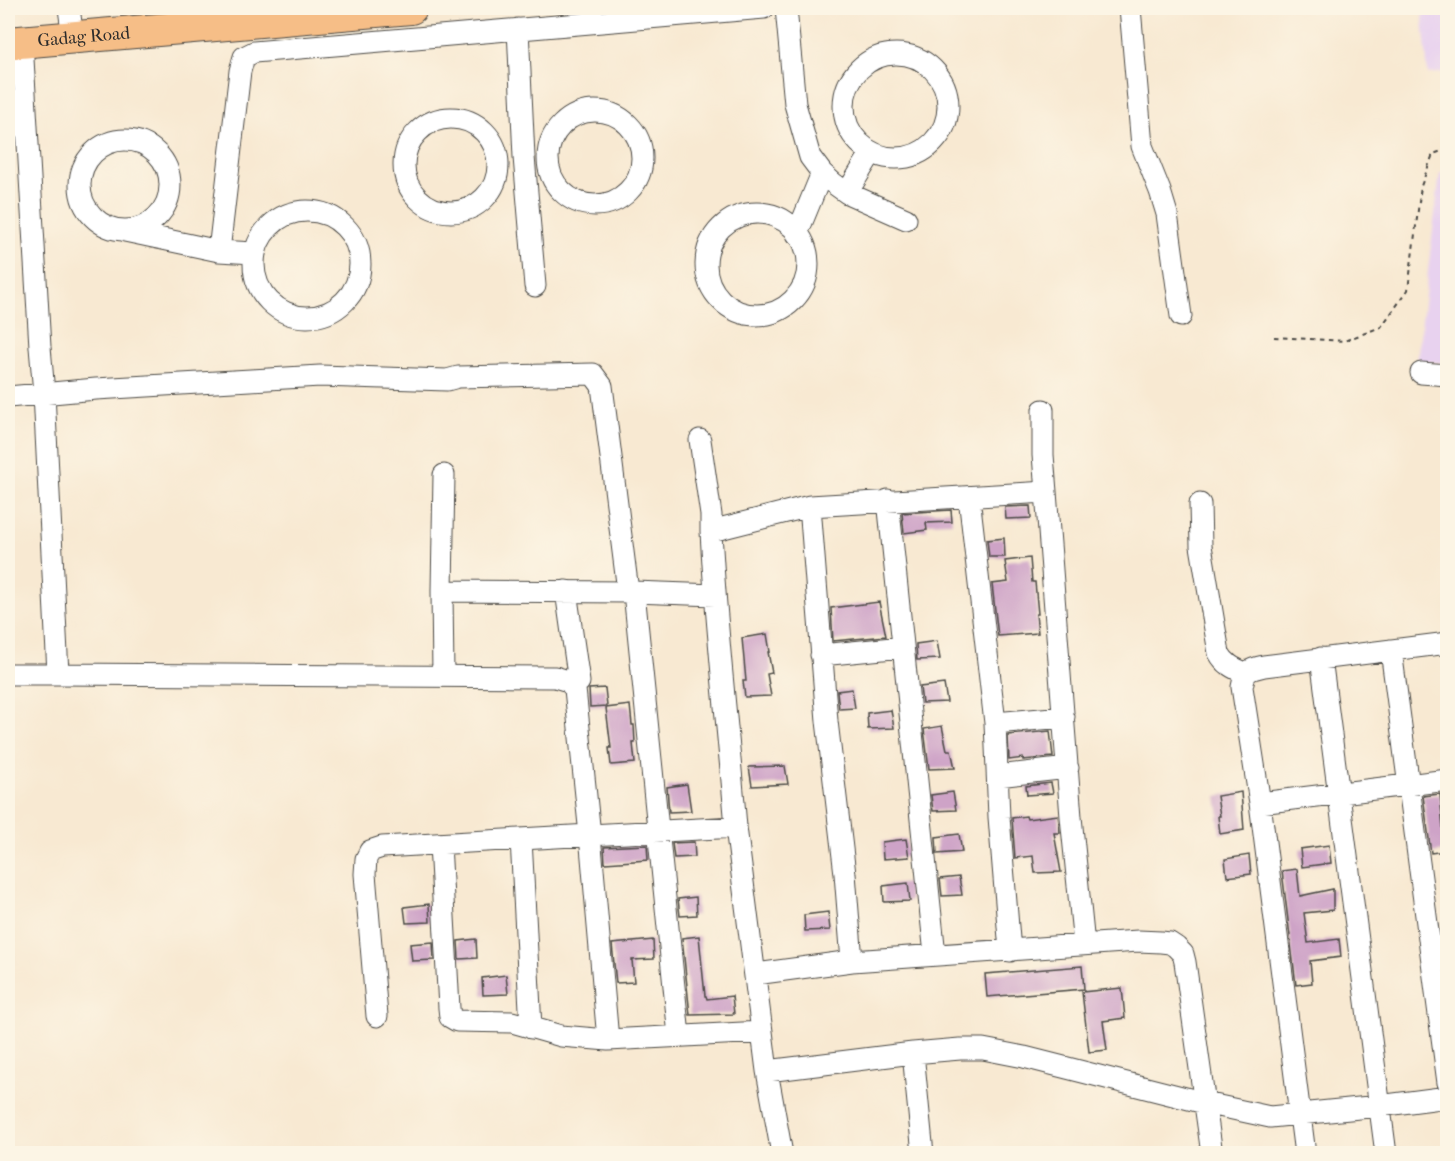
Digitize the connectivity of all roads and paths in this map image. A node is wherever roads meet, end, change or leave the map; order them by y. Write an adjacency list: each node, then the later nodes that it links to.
1 (244, 8): 6 (highway, Gadag Road)
2 (411, 8): 8 (highway, Gadag Road)
3 (764, 8): 7 (street)
4 (786, 8): 14 (street)
5 (1130, 8): 22 (street)
6 (70, 15): 8 (highway, Gadag Road)
7 (518, 29): 11 (street); 19 (street)
8 (12, 38): 26 (street)
9 (1448, 149): 23 (path)
10 (872, 152): 10 (street); 15 (street)
11 (524, 157): 12 (street); 13 (street); 21 (street)
12 (498, 160): 12 (street)
13 (548, 164): 13 (street)
14 (822, 173): 15 (street); 18 (street)
15 (847, 193): 16 (street)
16 (906, 219)
17 (123, 230): 17 (street); 19 (street)
18 (797, 234): 18 (street)
19 (219, 251): 20 (street)
20 (254, 253): 20 (street)
21 (536, 286)
22 (1181, 316)
23 (1274, 337)
24 (1420, 373): 25 (street)
25 (1448, 375)
26 (44, 393): 27 (street); 39 (street); 48 (street)
27 (8, 397)
28 (1043, 410): 31 (street)
29 (700, 440): 36 (street)
30 (444, 475): 37 (street)
31 (1046, 492): 32 (street); 51 (street)
32 (969, 497): 33 (street); 52 (street)
33 (888, 500): 35 (street); 42 (street)
34 (1200, 504): 46 (street)
35 (810, 506): 36 (street); 44 (street)
36 (711, 531): 40 (street)
37 (442, 591): 38 (street); 49 (street)
38 (566, 591): 39 (street); 50 (street)
39 (634, 592): 40 (street); 60 (street)
40 (715, 594): 59 (street)
41 (1448, 643): 43 (street)
42 (903, 647): 44 (street); 66 (street)
43 (1391, 650): 45 (street); 56 (street)
44 (822, 655): 67 (street)
45 (1321, 658): 46 (street); 57 (street)
46 (1245, 673): 58 (street)
47 (8, 674): 48 (street)
48 (58, 674): 49 (street)
49 (443, 676): 61 (street)
50 (579, 682)
51 (1064, 717): 52 (street); 53 (street)
52 (995, 723): 54 (street)
53 (1068, 768): 54 (street); 64 (street)
54 (998, 776): 65 (street)
55 (1448, 780): 56 (street)
56 (1409, 784): 57 (street); 76 (street)
57 (1338, 793): 58 (street); 79 (street)
58 (1260, 803): 80 (street)
59 (736, 827): 60 (street); 68 (street)
60 (658, 831): 61 (street); 72 (street)
61 (590, 835): 62 (street); 73 (street)
62 (520, 839): 63 (street); 70 (street)
63 (440, 844): 69 (street); 70 (street)
64 (1084, 945): 65 (street); 78 (street)
65 (1010, 951): 66 (street)
66 (935, 956): 67 (street)
67 (852, 961): 68 (street)
68 (755, 974): 71 (street)
69 (377, 1016)
70 (531, 1028): 73 (street)
71 (762, 1032): 72 (street); 75 (street)
72 (679, 1036): 73 (street)
73 (608, 1040)
74 (913, 1053): 75 (street); 78 (street); 82 (street)
75 (767, 1071): 81 (street)
76 (1448, 1083)
77 (1448, 1097): 79 (street)
78 (1205, 1103): 80 (street); 83 (street)
79 (1379, 1106): 80 (street); 85 (street)
80 (1301, 1114): 84 (street)
81 (782, 1154)
82 (923, 1154)
83 (1212, 1154)
84 (1305, 1154)
85 (1386, 1154)

